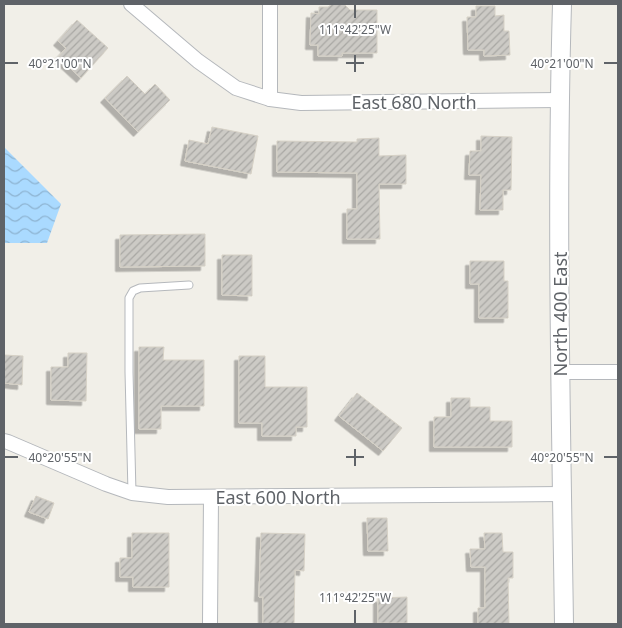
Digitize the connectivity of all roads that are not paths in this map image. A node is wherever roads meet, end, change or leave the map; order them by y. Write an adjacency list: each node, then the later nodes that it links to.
1 (131, 4): 4 (street, East 680 North)
2 (270, 4): 4 (street)
3 (562, 4): 5 (street, North 400 East)
4 (270, 99): 5 (street, East 680 North)
5 (559, 100): 7 (street, North 400 East)
6 (189, 285): 10 (lane)
7 (560, 372): 8 (street); 11 (street, North 400 East)
8 (618, 372)
9 (4, 441): 10 (street, East 600 North)
10 (132, 494): 12 (street, East 600 North)
11 (562, 494): 12 (street, East 600 North); 14 (street, North 400 East)
12 (211, 497): 13 (street)
13 (210, 624)
14 (564, 624)

